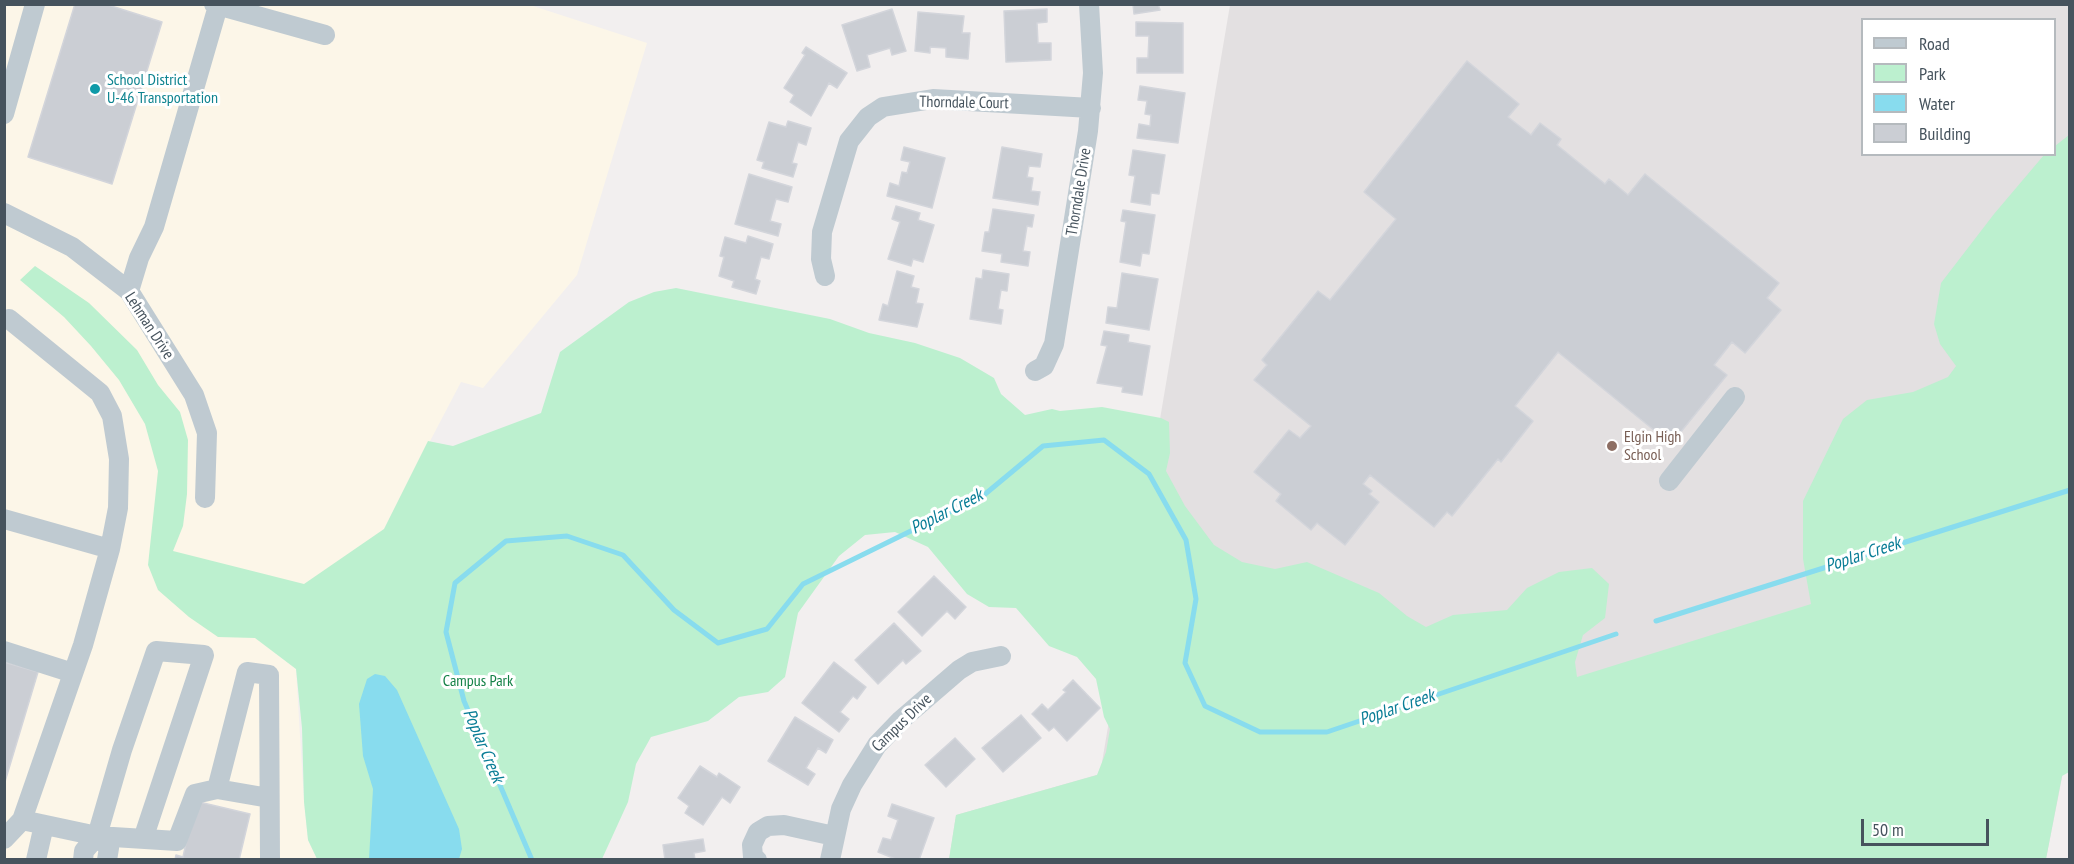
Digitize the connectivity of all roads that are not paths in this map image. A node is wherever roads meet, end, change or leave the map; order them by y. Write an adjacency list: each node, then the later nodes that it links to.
1 (35, 4): 6 (street)
2 (1089, 4): 5 (street, Thorndale Drive)
3 (216, 5): 4 (street); 9 (street)
4 (325, 35)
5 (1091, 108): 8 (street, Thorndale Court); 11 (street, Thorndale Drive)
6 (4, 114)
7 (4, 213): 9 (street, Lehman Drive)
8 (825, 276)
9 (129, 291): 14 (street, Lehman Drive)
10 (9, 319): 16 (street)
11 (1035, 371)
12 (1735, 397): 13 (street)
13 (1669, 481)
14 (205, 498)
15 (4, 519): 16 (street)
16 (110, 549): 19 (street)
17 (4, 651): 19 (street)
18 (1001, 656): 25 (street, Campus Drive)
19 (73, 673): 22 (street)
20 (217, 789): 21 (street); 21 (street); 27 (street)
21 (269, 798): 31 (street)
22 (22, 820): 23 (street); 26 (street)
23 (44, 825): 24 (street); 28 (street)
24 (97, 836): 27 (street); 27 (street); 29 (street); 30 (street)
25 (834, 836): 32 (street); 33 (street, Campus Drive)
26 (4, 839)
27 (143, 839)
28 (36, 860)
29 (83, 860)
30 (107, 860)
31 (270, 860)
32 (757, 860)
33 (830, 860)

